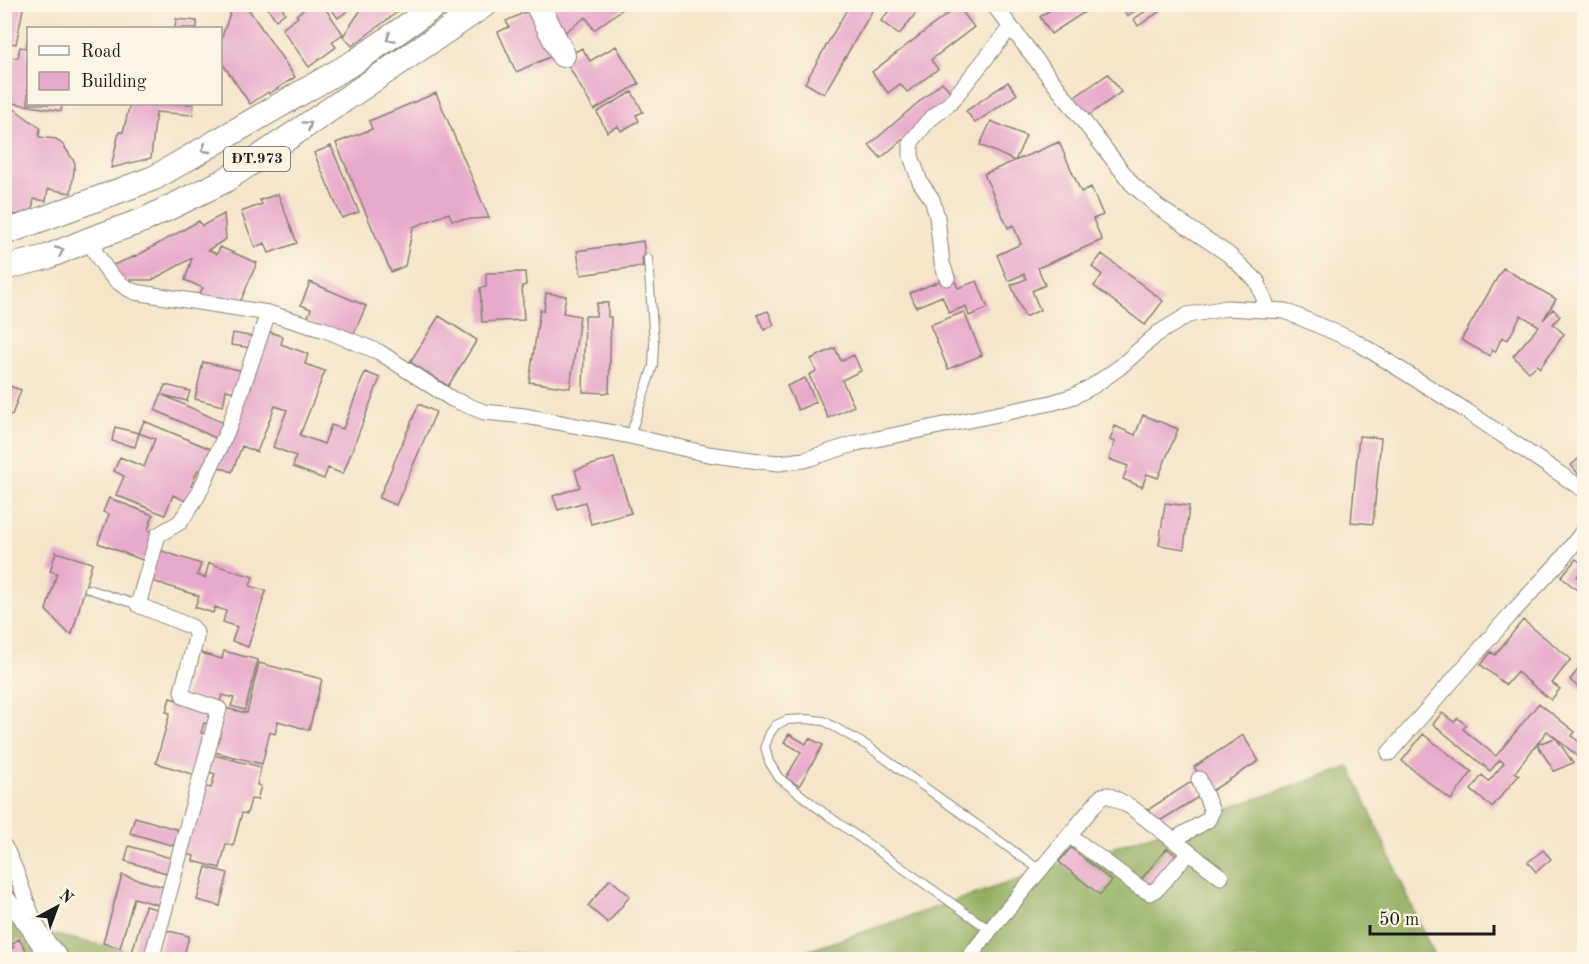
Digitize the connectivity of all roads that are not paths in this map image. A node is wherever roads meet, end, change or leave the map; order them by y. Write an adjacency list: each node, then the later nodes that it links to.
1 (438, 4): 7 (main road, ĐT.973, one-way to 7)
2 (486, 4): 8 (main road, ĐT.973, one-way to 2)
3 (537, 4): 6 (main road)
4 (993, 4): 5 (street)
5 (1010, 28): 11 (street); 12 (street)
6 (563, 55)
7 (4, 233)
8 (88, 240): 10 (main road, ĐT.973, one-way to 8); 13 (street)
9 (648, 259): 14 (lane)
10 (4, 268)
11 (947, 278)
12 (1268, 309): 14 (street); 15 (street)
13 (268, 313): 14 (street); 18 (street)
14 (630, 436)
15 (1584, 490)
16 (1584, 530): 19 (street)
17 (90, 589): 18 (lane)
18 (138, 605): 31 (street)
19 (1389, 753)
20 (1199, 778): 22 (street)
21 (1069, 835): 22 (street); 24 (street); 25 (street)
22 (1173, 840): 24 (street)
23 (4, 846): 30 (street)
24 (1189, 852): 26 (street)
25 (1040, 870): 28 (street); 28 (lane)
26 (1221, 877)
27 (4, 893): 29 (street)
28 (990, 930): 32 (street)
29 (44, 960)
30 (63, 960)
31 (151, 960)
32 (967, 960)

